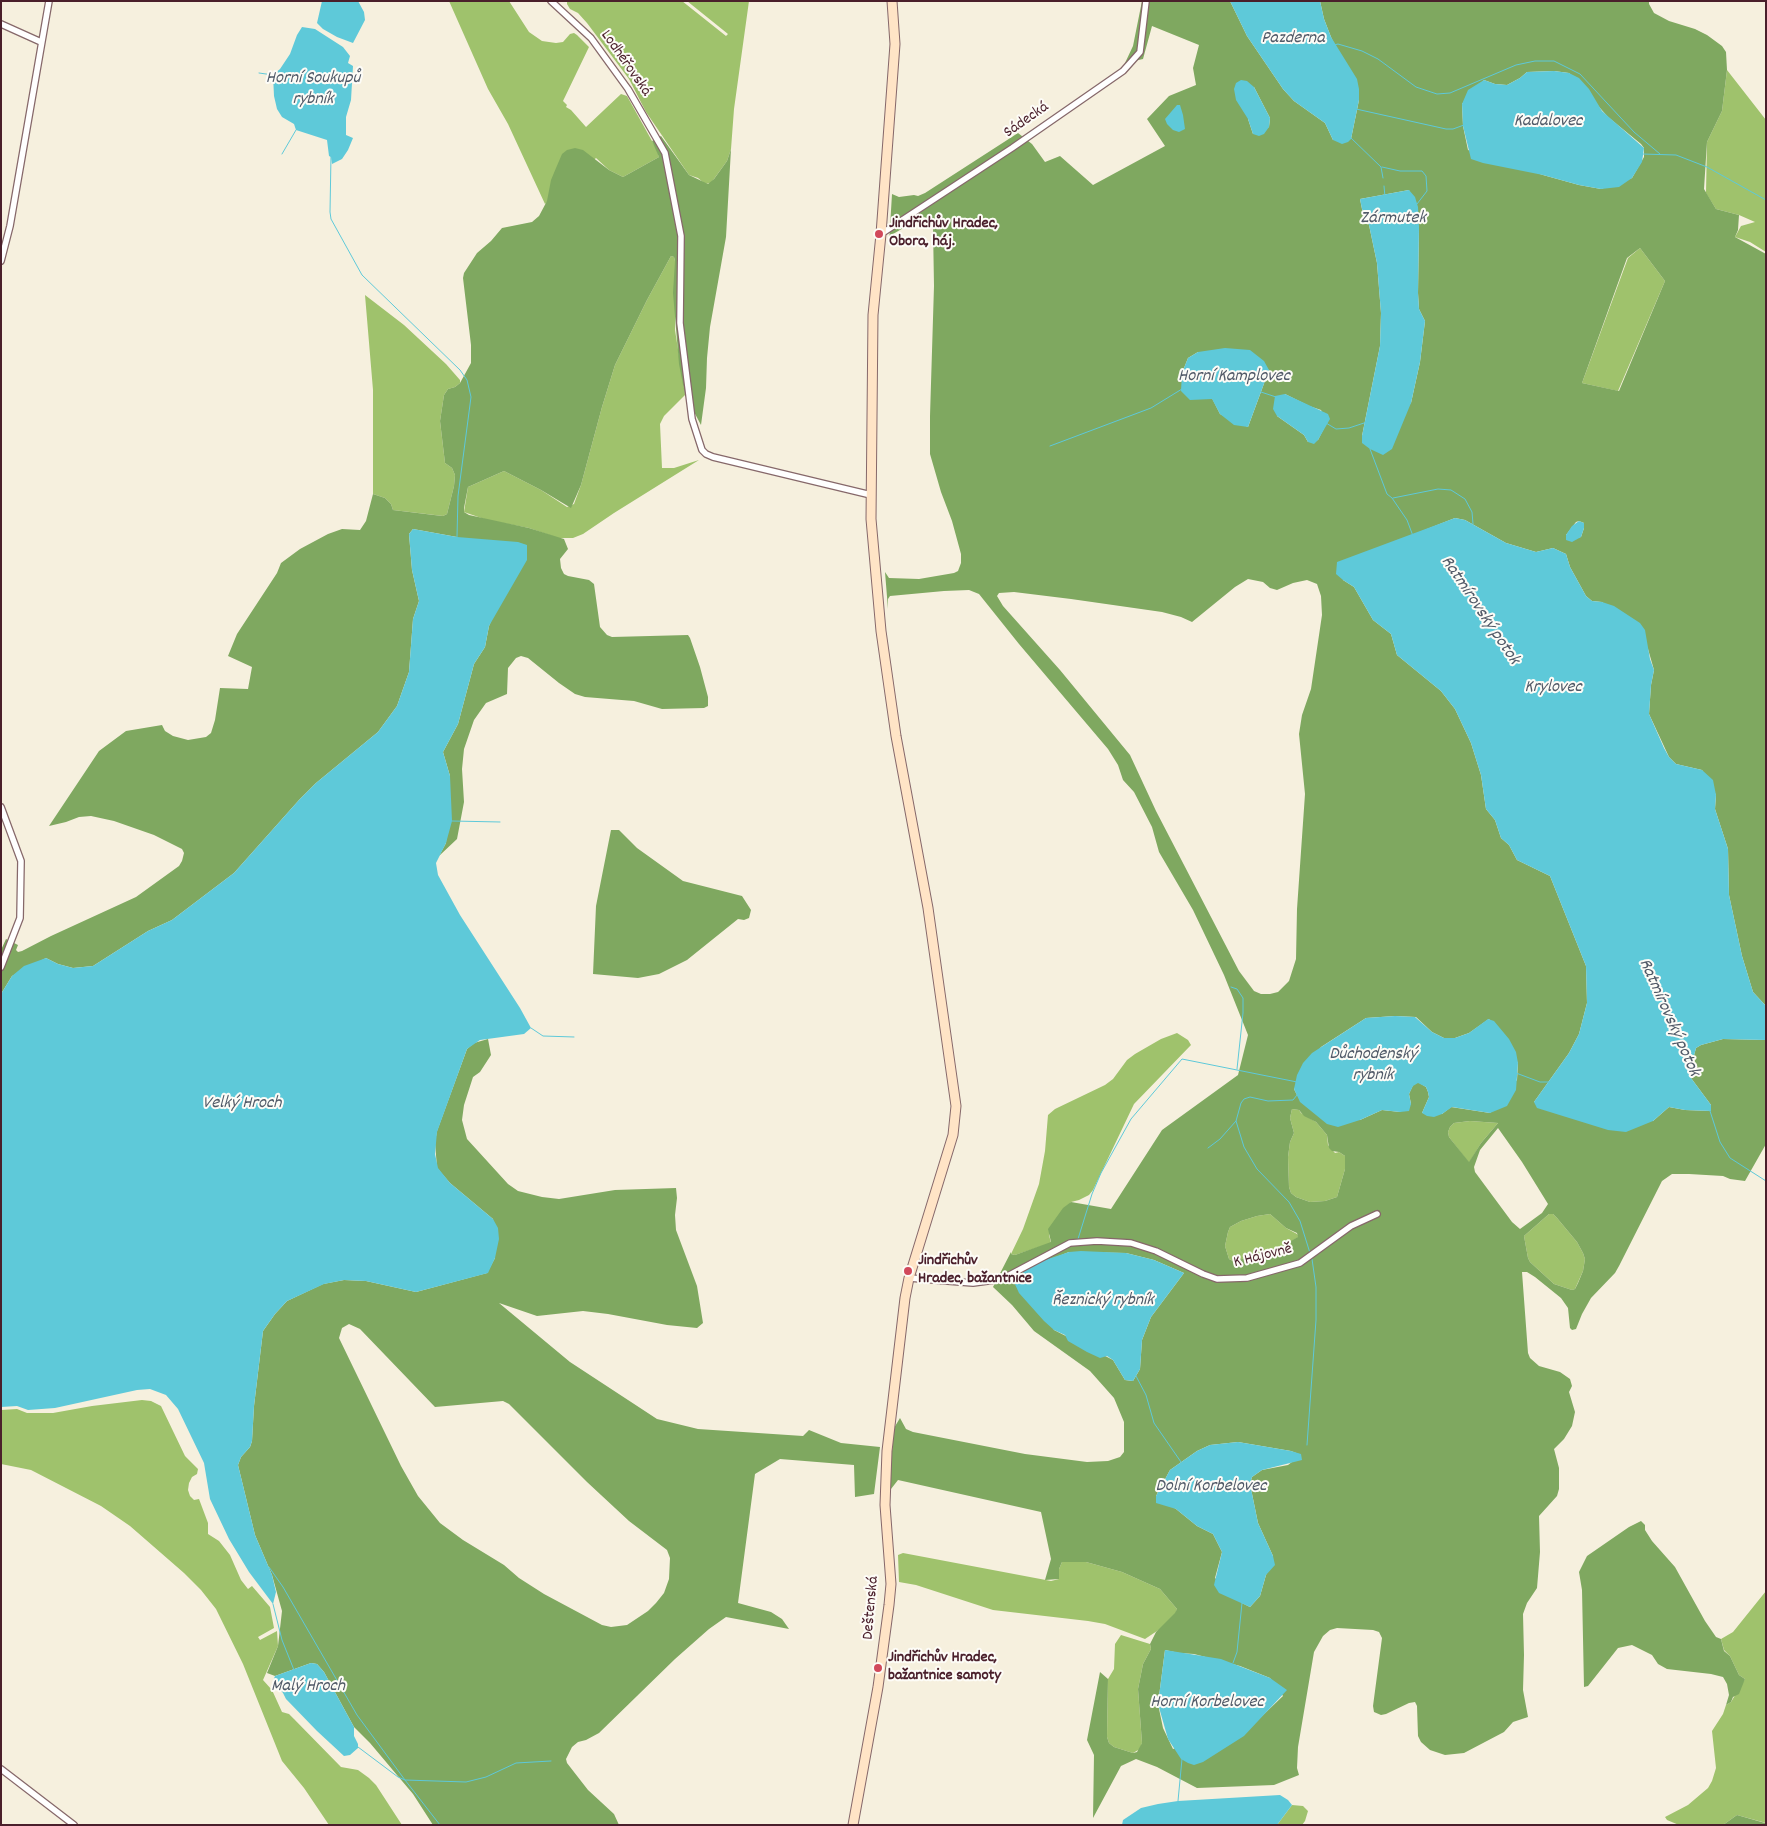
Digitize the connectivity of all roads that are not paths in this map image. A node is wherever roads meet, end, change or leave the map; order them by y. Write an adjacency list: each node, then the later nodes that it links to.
1 (49, 1): 6 (street)
2 (551, 1): 9 (street, Lodhéřovská)
3 (892, 1): 7 (main road, Deštenská)
4 (1146, 1): 7 (street, Sádecká)
5 (1, 24): 6 (street)
6 (41, 42): 8 (street)
7 (881, 234): 9 (main road, Deštenská)
8 (1, 261)
9 (871, 495): 13 (main road, Deštenská)
10 (1, 807): 11 (street)
11 (1, 967)
12 (1377, 1214): 13 (street, K Hájovně)
13 (909, 1278): 16 (main road, Deštenská)
14 (1, 1769): 15 (street)
15 (74, 1825)
16 (853, 1825)

